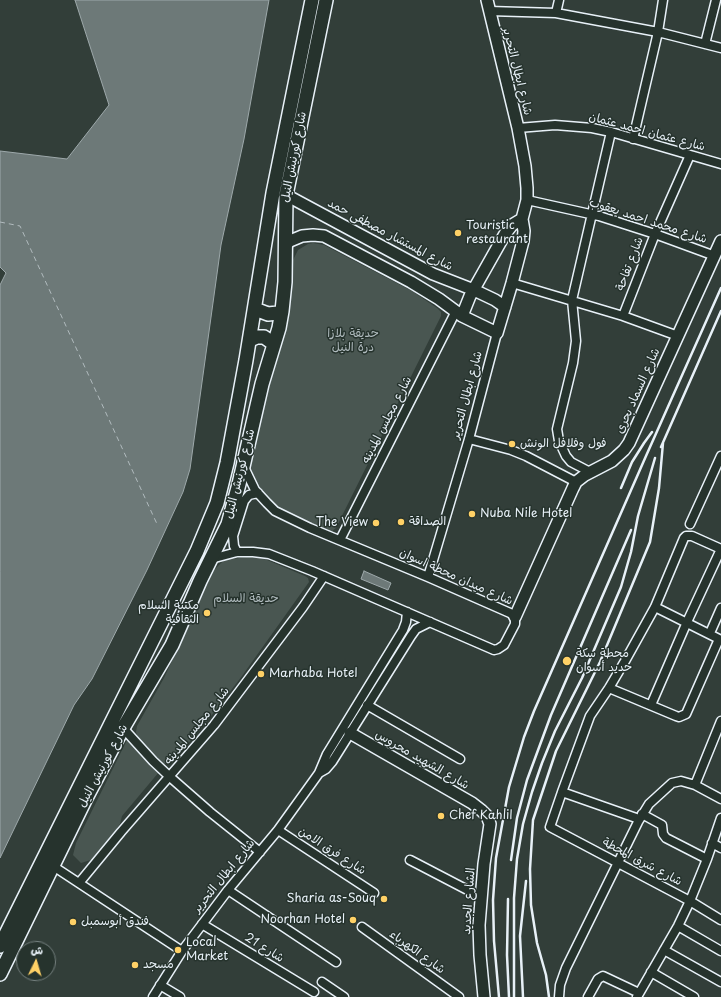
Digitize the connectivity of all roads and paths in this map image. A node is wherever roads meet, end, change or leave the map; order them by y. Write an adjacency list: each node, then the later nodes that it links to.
1 (312, 0): 29 (main road, شارع كورنيش النيل)
2 (326, 0): 17 (main road, شارع كورنيش النيل)
3 (487, 0): 7 (street, شارع ابطال التحرير)
4 (559, 0): 8 (street)
5 (663, 0): 9 (street)
6 (716, 0): 10 (street)
7 (490, 12): 8 (street); 12 (street, شارع ابطال التحرير)
8 (556, 13): 9 (street)
9 (658, 32): 10 (street); 14 (street)
10 (705, 44): 11 (street)
11 (721, 48)
12 (518, 128): 13 (street, شارع عثمان احمد عثمان); 18 (street, شارع ابطال التحرير)
13 (610, 132): 14 (street, شارع عثمان احمد عثمان); 19 (street)
14 (634, 139): 15 (street, شارع عثمان احمد عثمان)
15 (690, 155): 16 (street, شارع عثمان احمد عثمان); 21 (street, شارع تفاحة)
16 (721, 164)
17 (286, 195): 23 (main road, شارع كورنيش النيل); 26 (street, شارع المستشار مصطفى حمد)
18 (527, 200): 19 (street, شارع محمد احمد يعقوب); 20 (street, شارع ابطال التحرير)
19 (591, 214): 21 (street, شارع محمد احمد يعقوب); 27 (street)
20 (522, 219): 25 (street, شارع ابطال التحرير); 26 (street)
21 (655, 234): 24 (street, شارع محمد احمد يعقوب); 32 (street, شارع تفاحة)
22 (721, 241): 24 (street, شارع السماد بحرى)
23 (286, 245): 30 (main road, شارع كورنيش النيل); 31 (street)
24 (715, 256): 34 (street, شارع السماد بحرى)
25 (512, 283): 27 (street); 28 (street, شارع ابطال التحرير)
26 (474, 290): 28 (street, شارع المستشار مصطفى حمد); 31 (street)
27 (572, 300): 32 (street); 40 (street)
28 (505, 307): 33 (street, شارع ابطال التحرير)
29 (255, 309): 30 (main road); 35 (main road, شارع كورنيش النيل)
30 (282, 312): 36 (main road, شارع كورنيش النيل)
31 (459, 313): 33 (street); 44 (street, شارع مجلس المدينه)
32 (623, 316): 34 (street)
33 (497, 333): 37 (street, شارع ابطال التحرير)
34 (678, 336): 40 (street, شارع السماد بحرى)
35 (250, 340): 36 (main road); 57 (main road, شارع كورنيش النيل)
36 (274, 344): 39 (main road, شارع كورنيش النيل)
37 (469, 439): 41 (street); 49 (street, شارع ابطال التحرير)
38 (721, 456): 43 (street)
39 (243, 466): 42 (street, شارع ميدان محطة اسوان); 47 (main road, شارع كورنيش النيل)
40 (590, 472): 41 (street, شارع السماد بحرى)
41 (576, 482): 53 (street, شارع السماد بحرى)
42 (258, 493): 44 (street, شارع ميدان محطة اسوان); 46 (street)
43 (690, 524)
44 (340, 540): 49 (street, شارع ميدان محطة اسوان)
45 (721, 549): 50 (street); 56 (street)
46 (238, 552): 47 (street, شارع ميدان محطة اسوان); 48 (street, شارع ميدان محطة اسوان)
47 (211, 559): 54 (main road, شارع كورنيش النيل)
48 (324, 576): 52 (street, شارع ميدان محطة اسوان); 67 (street, شارع مجلس المدينه)
49 (428, 577): 53 (street, شارع ميدان محطة اسوان)
50 (655, 607): 56 (street); 59 (street)
51 (721, 608): 58 (street)
52 (407, 612): 55 (street, شارع ميدان محطة اسوان); 66 (street, شارع ابطال التحرير)
53 (515, 617): 55 (street, شارع ميدان محطة اسوان)
54 (183, 620): 57 (main road); 63 (main road, شارع كورنيش النيل)
55 (430, 622): 60 (street, شارع ابطال التحرير)
56 (687, 622): 58 (street); 61 (street)
57 (159, 628): 91 (main road, شارع كورنيش النيل)
58 (710, 633): 61 (street)
59 (609, 688): 61 (street); 69 (street)
60 (367, 705): 64 (street, شارع ابطال التحرير); 65 (street)
61 (651, 705)
62 (721, 721): 68 (street)
63 (123, 728): 67 (street); 81 (main road, شارع كورنيش النيل)
64 (350, 733): 66 (street, شارع ابطال التحرير); 71 (street, شارع الشهيد محروس)
65 (460, 759)
66 (320, 773): 74 (street, شارع ابطال التحرير)
67 (170, 777): 77 (street); 82 (street, شارع مجلس المدينه)
68 (695, 785): 70 (street); 72 (street)
69 (562, 792): 72 (street); 80 (street, شارع شرق المحطة)
70 (721, 799)
71 (481, 810): 85 (street, الشارع الجديد)
72 (641, 817): 78 (street); 80 (street)
73 (721, 818): 75 (street)
74 (278, 830): 77 (street, شارع ابطال التحرير); 84 (street, شارع فرق الامن)
75 (712, 843): 76 (street); 78 (street)
76 (721, 848)
77 (260, 852): 83 (street, شارع ابطال التحرير)
78 (707, 859): 86 (street)
79 (410, 860): 85 (street)
80 (618, 863): 86 (street, شارع شرق المحطة); 108 (street)
81 (53, 866): 82 (street); 97 (main road, شارع كورنيش النيل)
82 (79, 883): 93 (street)
83 (228, 890): 88 (street, شارع ابطال التحرير); 95 (street)
84 (374, 892)
85 (481, 897): 107 (street, الشارع الجديد)
86 (690, 901): 87 (street, شارع شرق المحطة); 89 (street)
87 (721, 920)
88 (202, 924): 93 (street, شارع ابطال التحرير); 101 (street, شارع 21)
89 (678, 926): 92 (street); 94 (street)
90 (362, 927): 106 (street, شارع الكهرباء)
91 (0, 946)
92 (664, 950): 96 (street); 99 (street)
93 (182, 951): 100 (street, شارع ابطال التحرير)
94 (721, 951)
95 (336, 962)
96 (651, 972): 102 (street); 110 (street)
97 (0, 974)
98 (322, 982): 105 (street)
99 (721, 982)
100 (160, 985): 103 (street, شارع ابطال التحرير); 104 (street)
101 (314, 992)
102 (638, 995): 109 (street)
103 (153, 997)
104 (180, 997)
105 (344, 997)
106 (459, 997)
107 (484, 997)
108 (559, 997)
109 (588, 997)
110 (694, 997)

